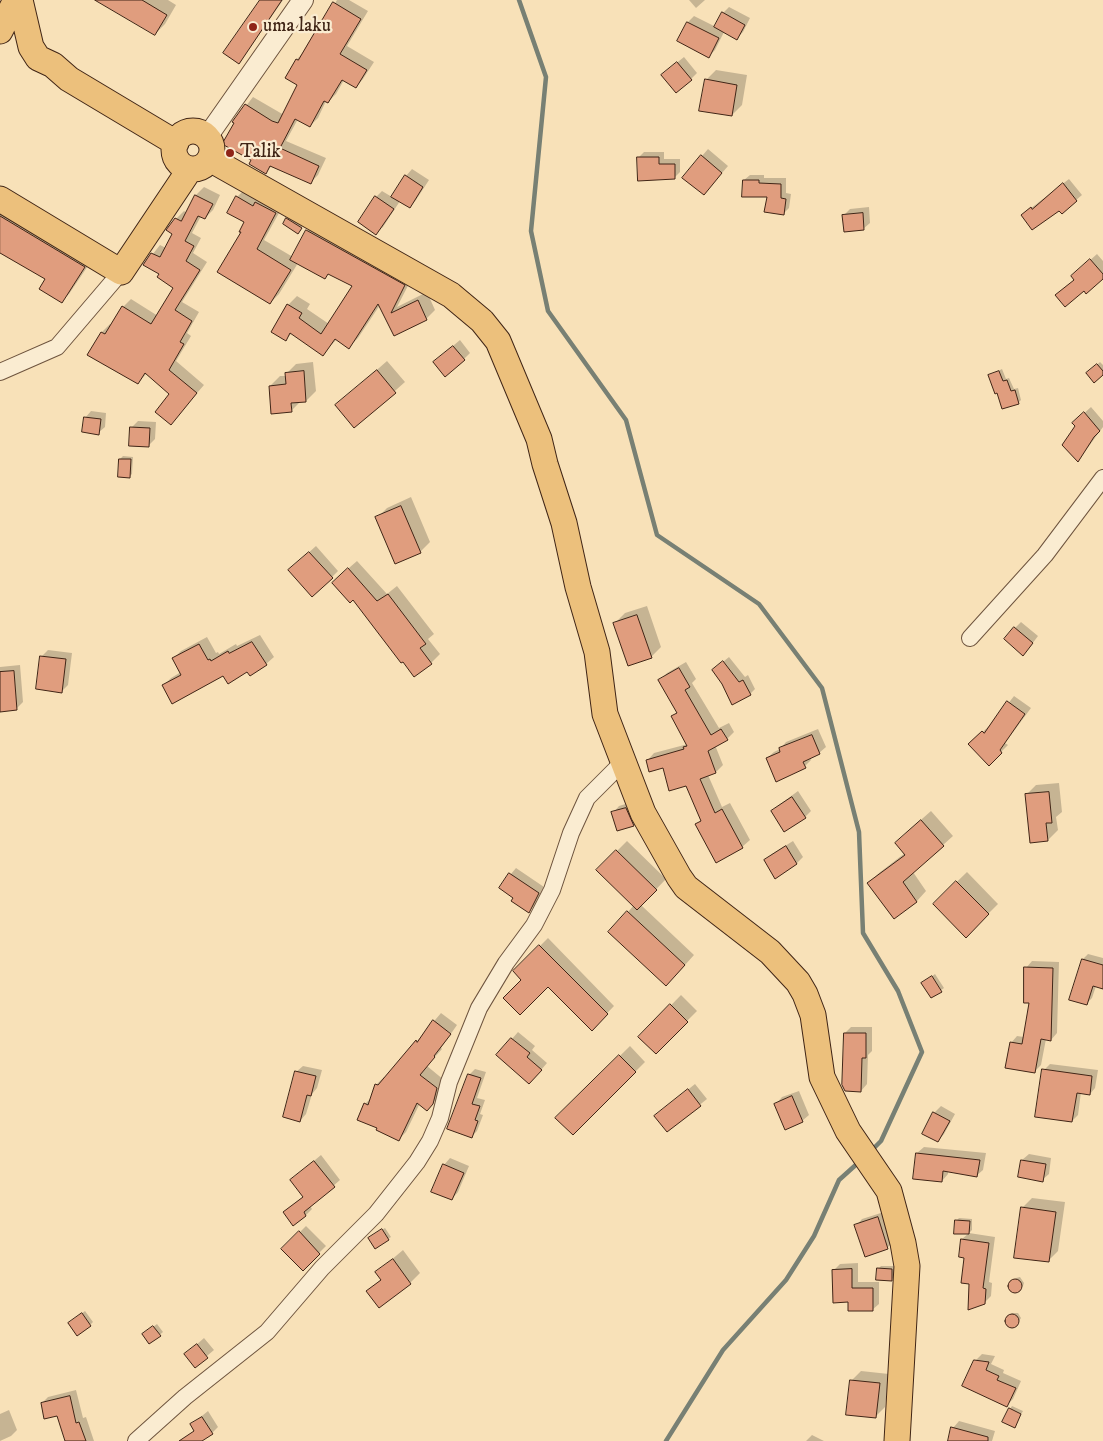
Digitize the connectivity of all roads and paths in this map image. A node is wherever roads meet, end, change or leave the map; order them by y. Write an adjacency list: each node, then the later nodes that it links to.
1 (16, 0): 4 (main road)
2 (20, 0): 5 (main road)
3 (303, 0): 5 (street)
4 (0, 31)
5 (202, 155): 7 (main road); 11 (main road)
6 (0, 199): 7 (main road)
7 (121, 272): 8 (street)
8 (0, 372)
9 (1103, 478): 10 (street)
10 (970, 638)
11 (624, 760): 12 (street); 13 (main road)
12 (136, 1441)
13 (897, 1441)

